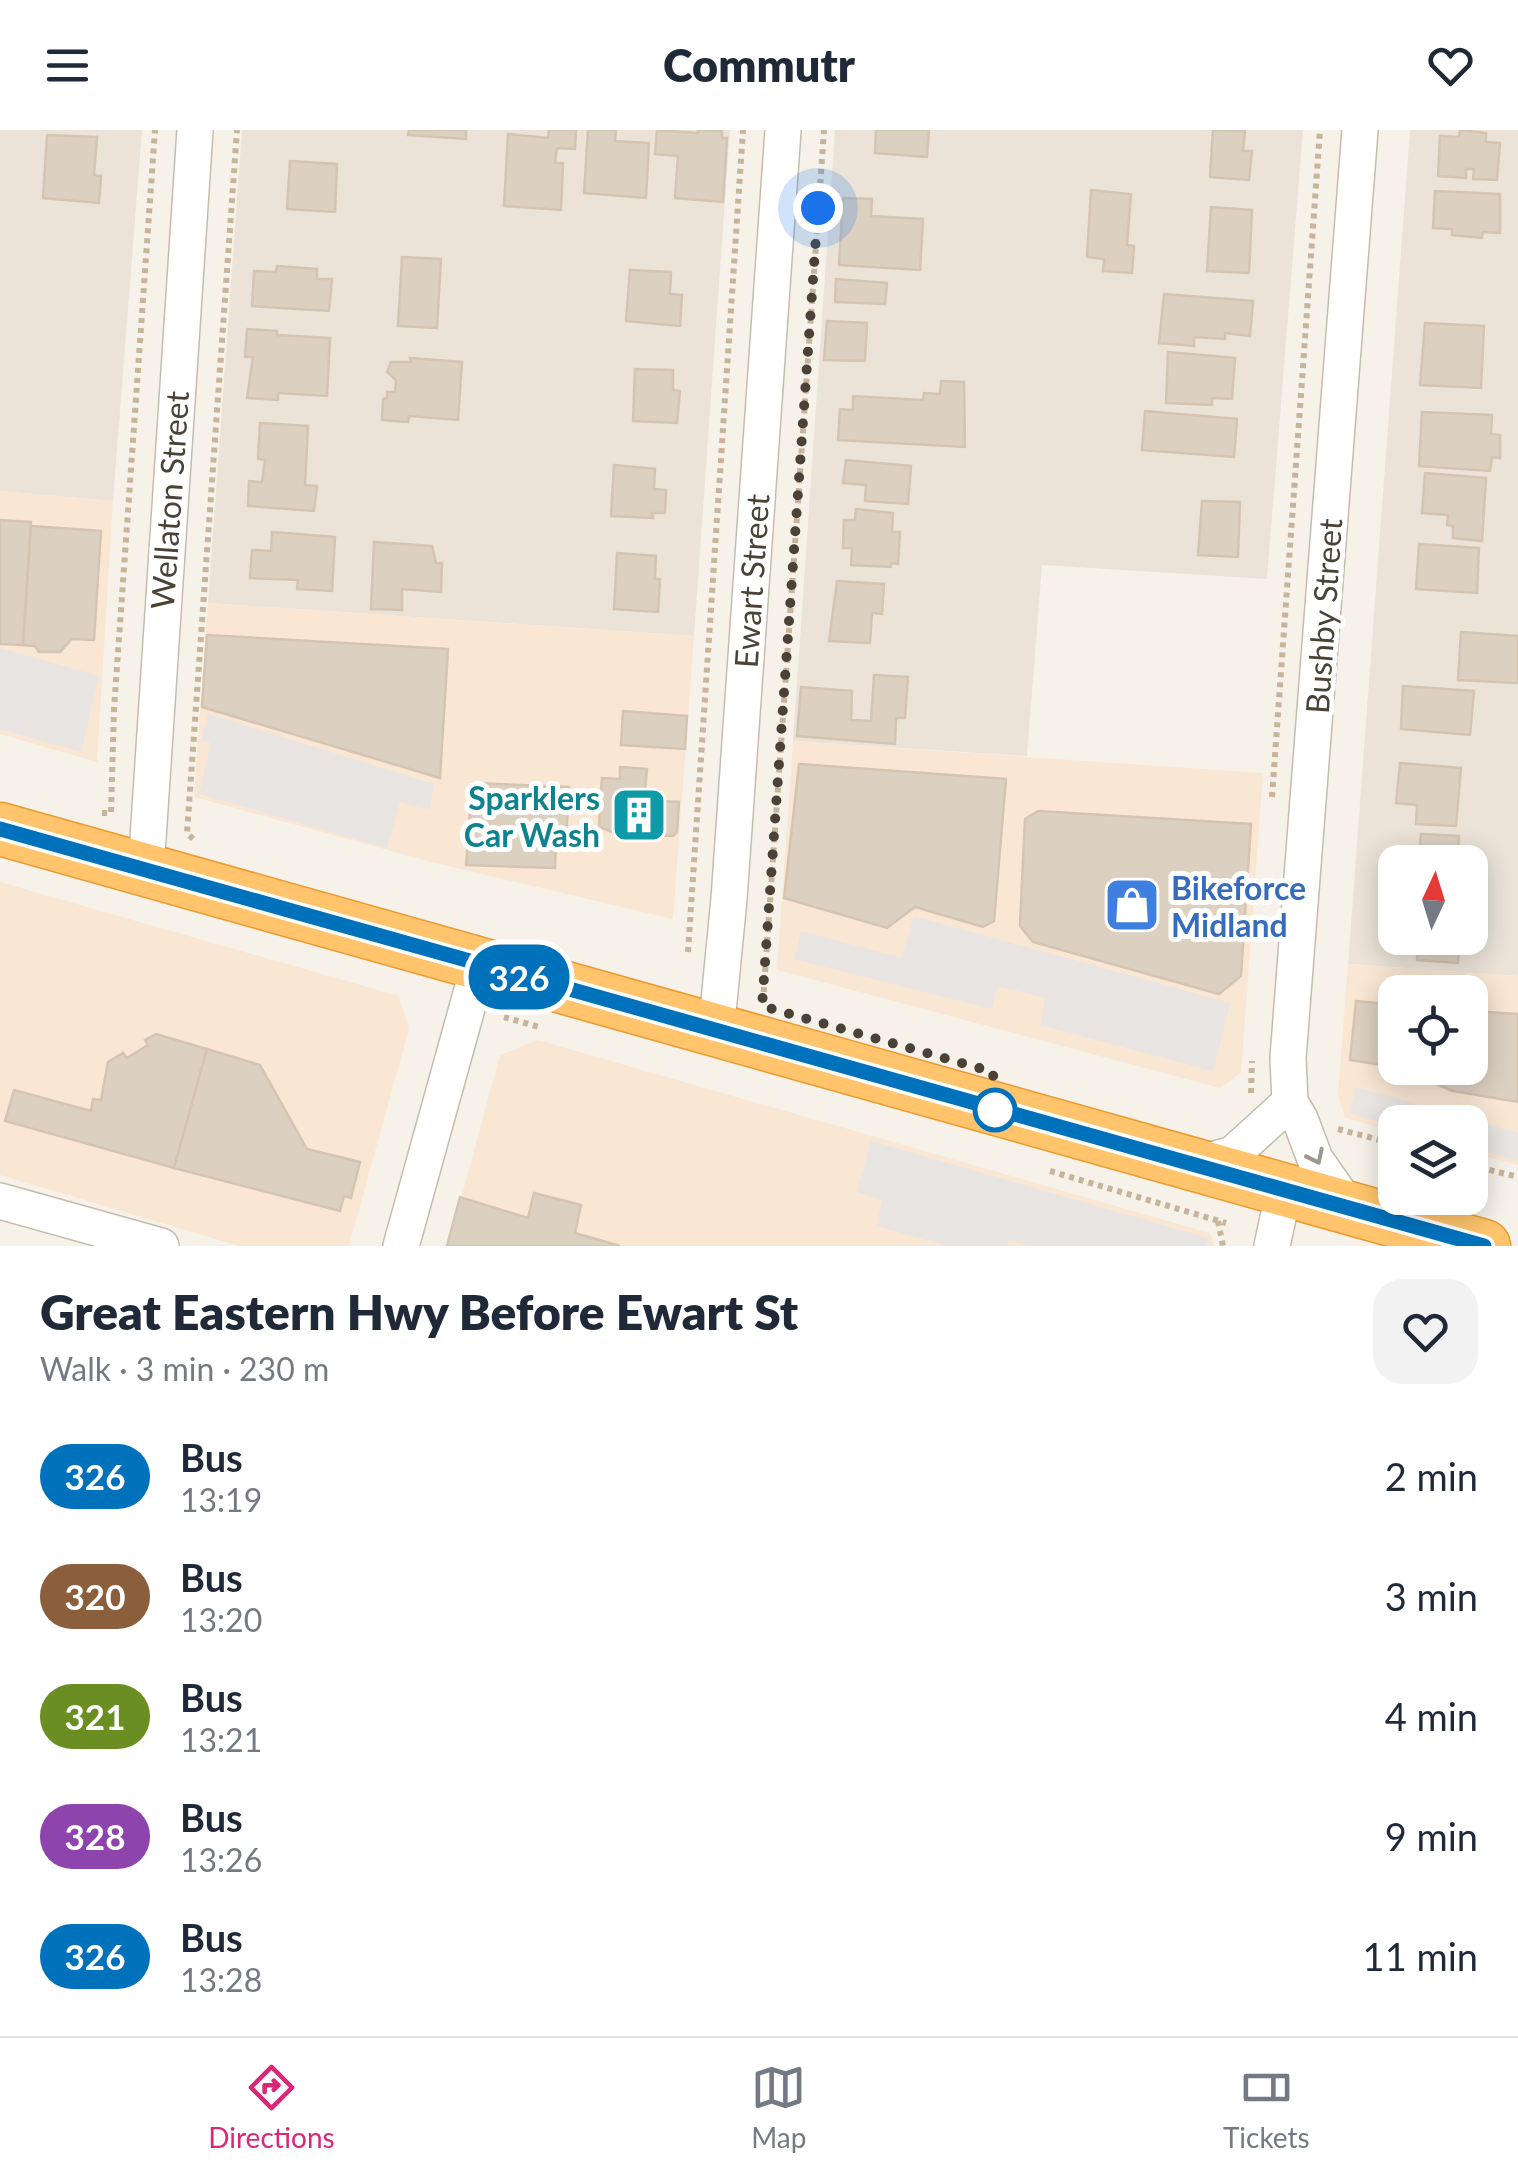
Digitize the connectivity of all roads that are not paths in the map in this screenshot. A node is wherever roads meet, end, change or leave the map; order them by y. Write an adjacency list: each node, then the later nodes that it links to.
1 (195, 130): 5 (street, Wellaton Street)
2 (782, 130): 7 (street, Ewart Street)
3 (1360, 130): 8 (street, Bushby Street)
4 (0, 828): 5 (highway)
5 (146, 869): 6 (highway)
6 (479, 965): 7 (highway); 14 (street)
7 (733, 1017): 9 (highway)
8 (1295, 1110): 9 (street); 12 (street, Bushby Street, one-way to 12)
9 (1192, 1165): 10 (highway)
10 (1284, 1190): 12 (highway); 15 (street)
11 (0, 1201): 13 (street)
12 (1350, 1209): 16 (highway)
13 (161, 1246)
14 (401, 1246)
15 (1272, 1246)
16 (1484, 1246)

